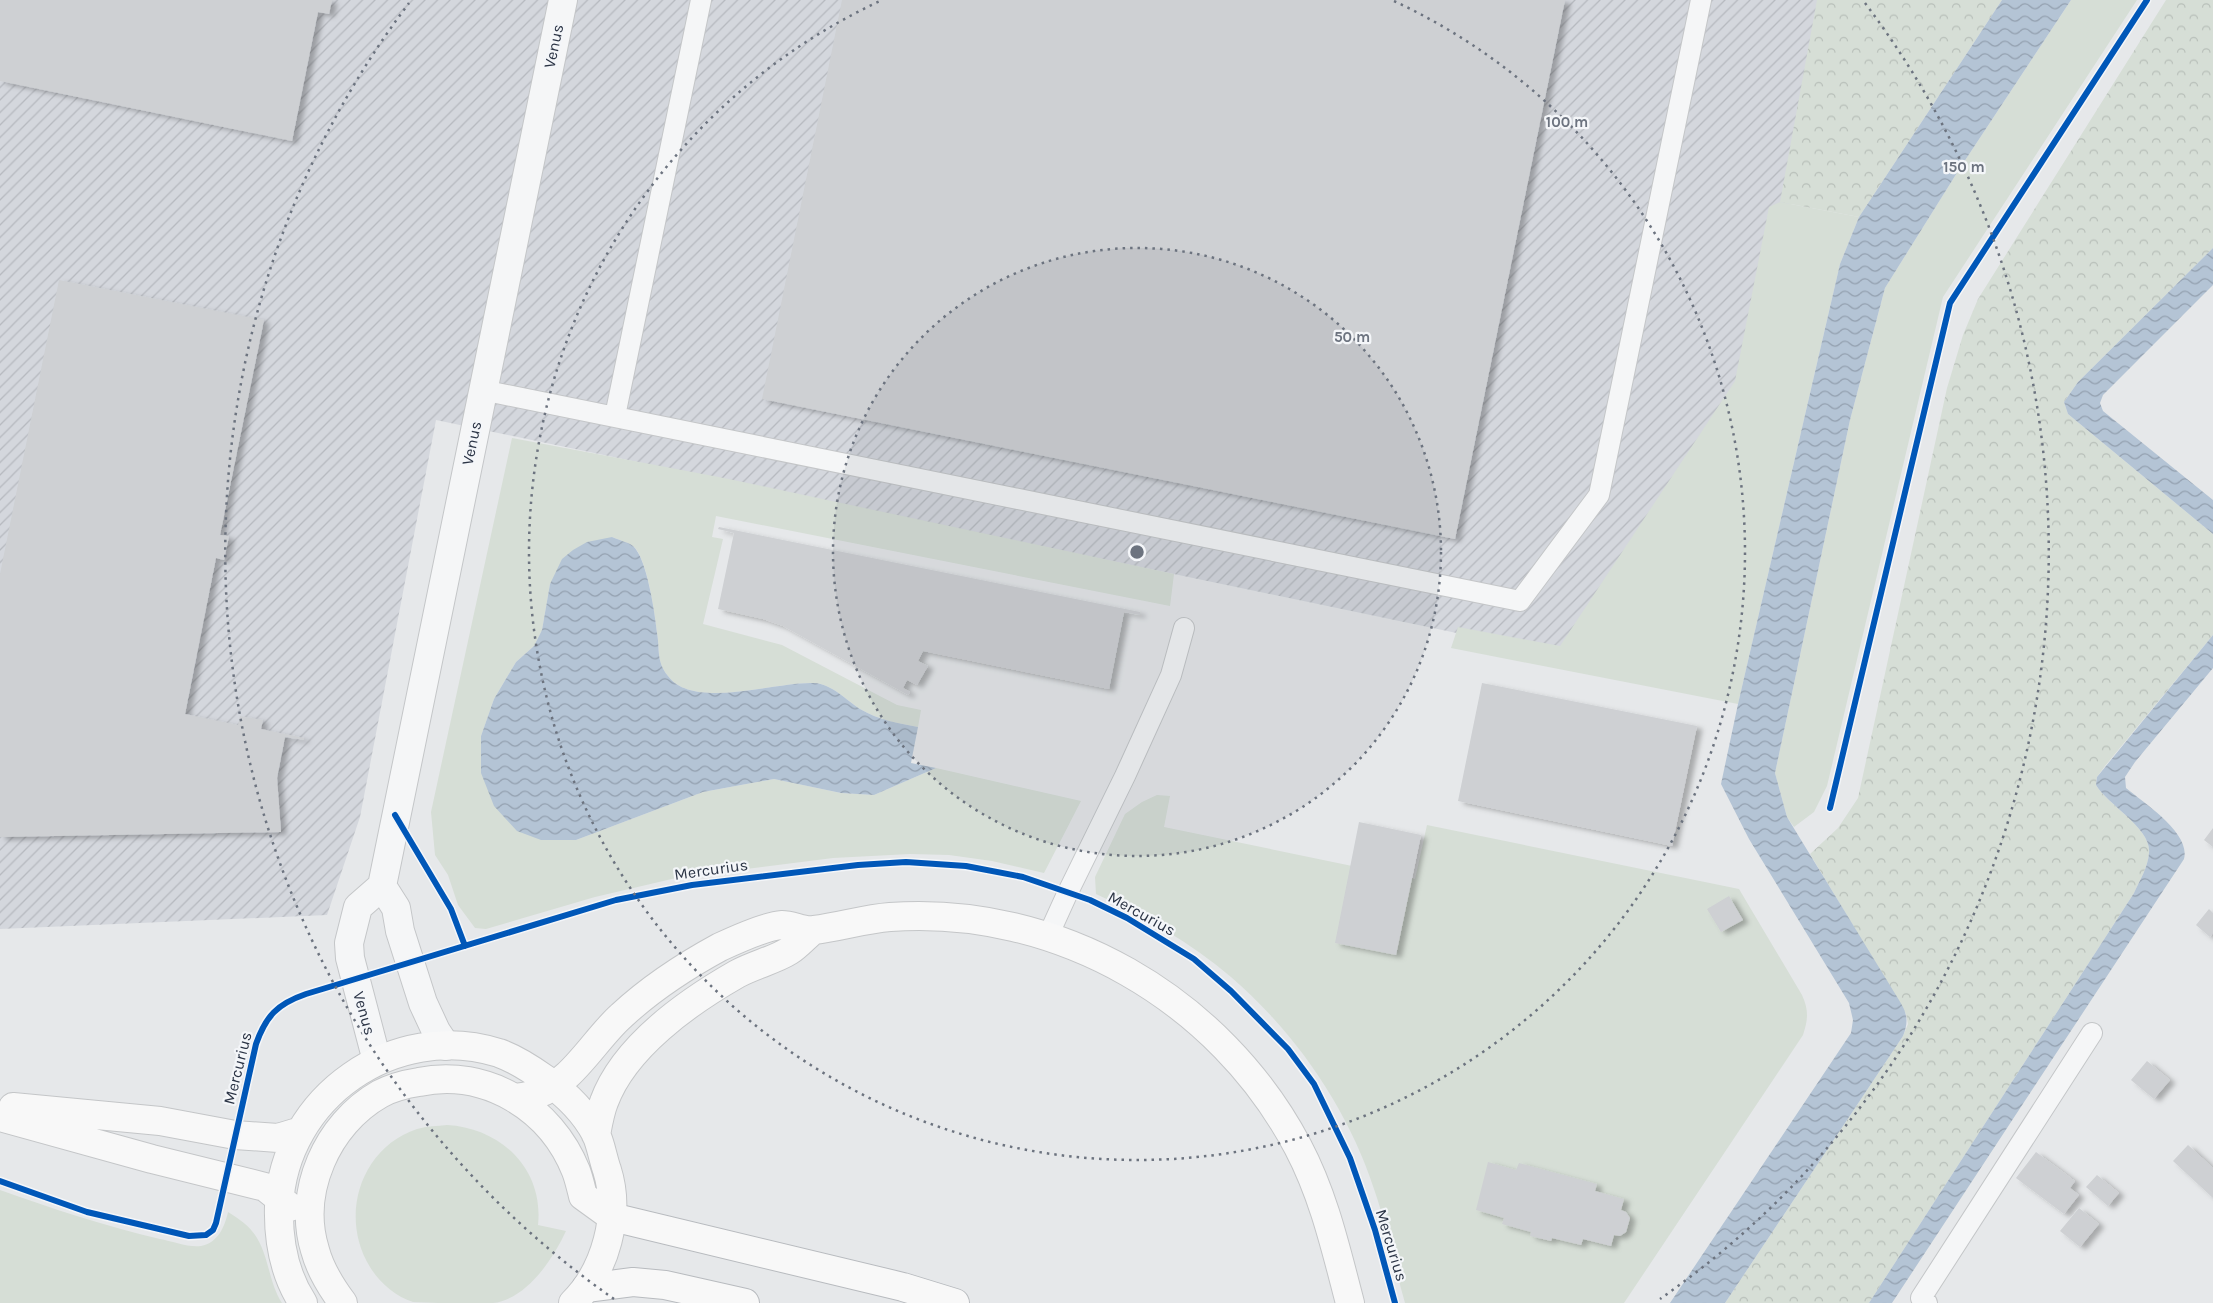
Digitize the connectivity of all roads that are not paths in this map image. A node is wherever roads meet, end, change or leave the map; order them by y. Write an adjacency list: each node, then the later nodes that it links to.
1 (563, 0): 4 (street, Venus)
2 (701, 0): 5 (lane)
3 (1701, 0): 5 (lane)
4 (482, 390): 5 (lane); 7 (street, Venus)
5 (615, 416)
6 (1184, 628): 9 (lane)
7 (382, 886): 11 (street); 12 (street, Venus)
8 (812, 931): 9 (main road); 13 (main road); 19 (main road)
9 (1048, 936): 28 (main road)
10 (2092, 1033): 29 (lane)
11 (446, 1046): 12 (main road); 13 (main road)
12 (377, 1061): 14 (main road); 18 (main road)
13 (554, 1086): 15 (main road); 19 (main road)
14 (381, 1094): 15 (main road); 22 (main road)
15 (515, 1098): 21 (main road)
16 (0, 1106): 18 (main road)
17 (0, 1117): 20 (main road)
18 (301, 1131): 20 (main road)
19 (596, 1135): 21 (main road)
20 (280, 1198): 22 (main road); 24 (main road)
21 (612, 1217): 23 (main road); 27 (main road)
22 (311, 1233): 25 (main road)
23 (580, 1296): 26 (main road)
24 (303, 1303)
25 (343, 1303)
26 (745, 1303)
27 (955, 1303)
28 (1350, 1303)
29 (1927, 1303)

